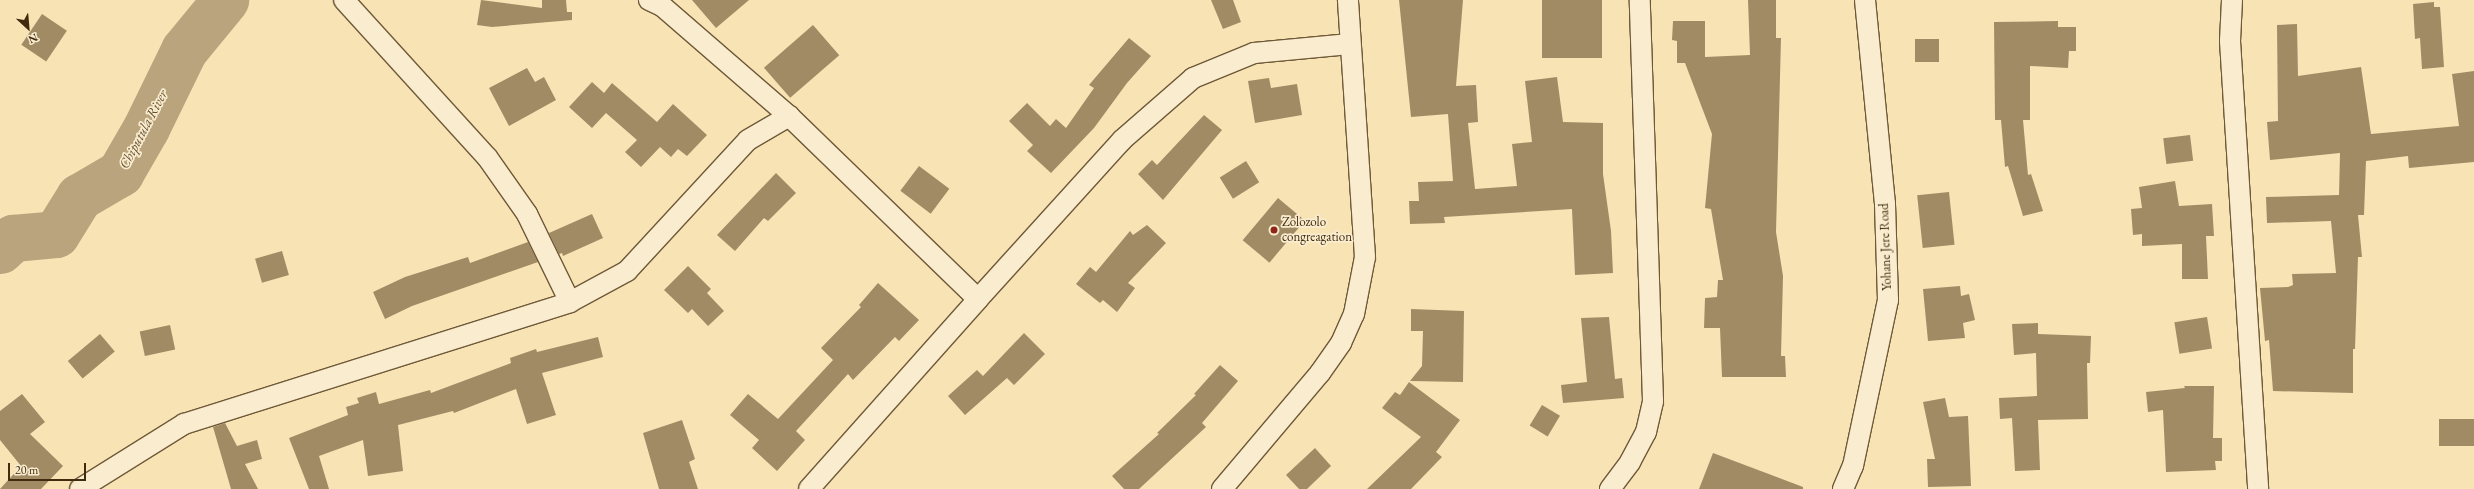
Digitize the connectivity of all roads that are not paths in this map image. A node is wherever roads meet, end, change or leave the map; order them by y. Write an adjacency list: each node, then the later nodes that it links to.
1 (344, 0): 10 (street)
2 (649, 0): 8 (street)
3 (1348, 0): 7 (street)
4 (1640, 0): 14 (street)
5 (1865, 0): 15 (street, Yohane Jere Road)
6 (2232, 0): 16 (street)
7 (1350, 44): 9 (street); 13 (street)
8 (790, 116): 9 (street); 10 (street)
9 (978, 299): 12 (street)
10 (570, 302): 11 (street)
11 (80, 489)
12 (809, 489)
13 (1222, 489)
14 (1610, 489)
15 (1843, 489)
16 (2258, 489)

